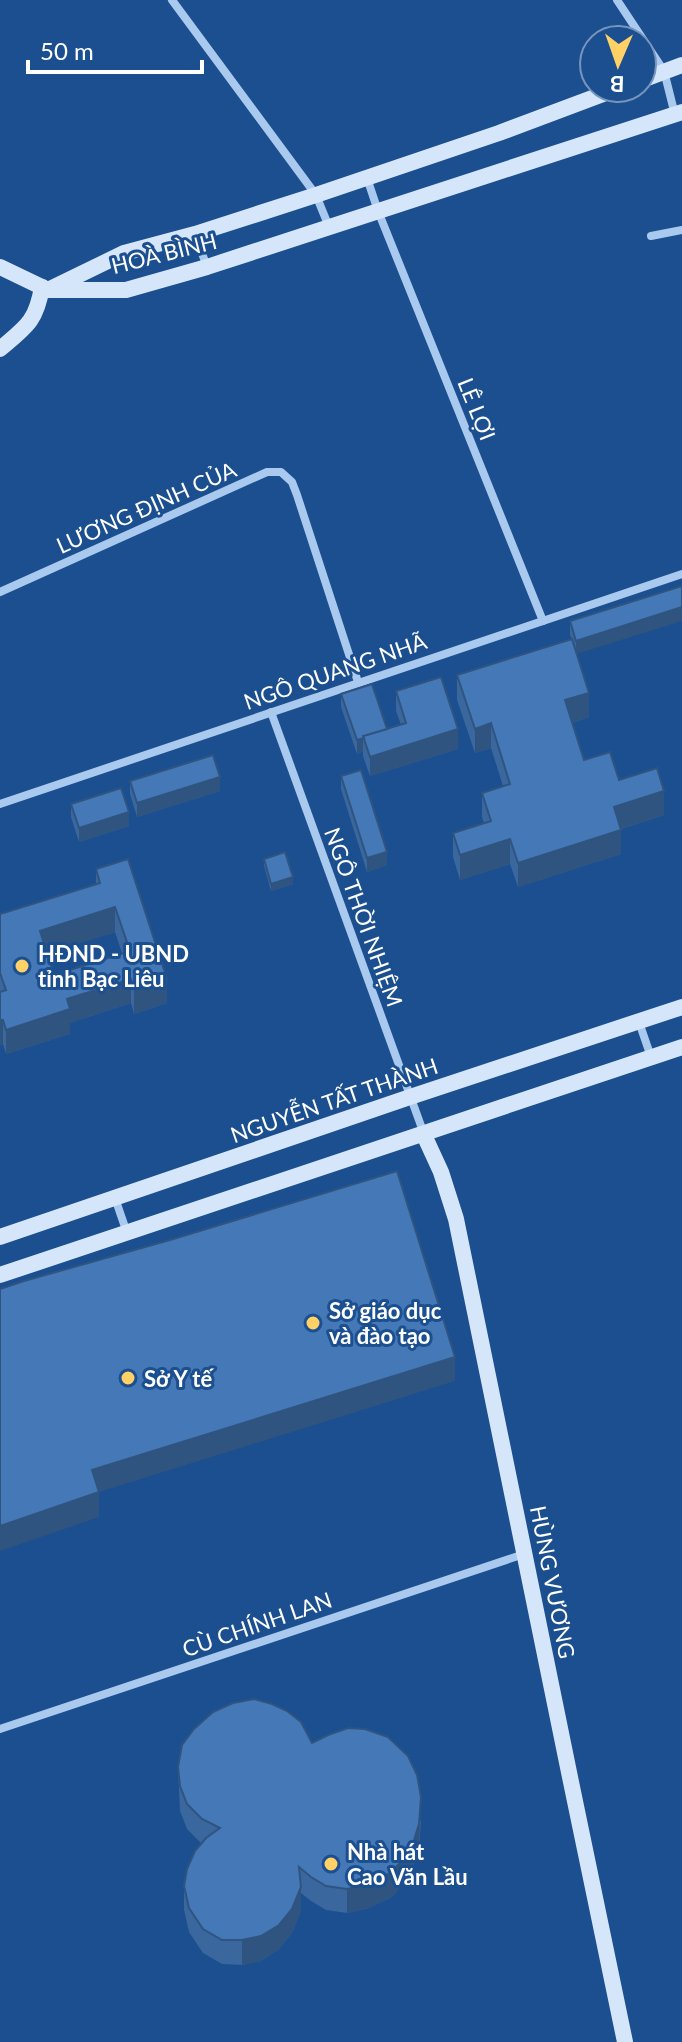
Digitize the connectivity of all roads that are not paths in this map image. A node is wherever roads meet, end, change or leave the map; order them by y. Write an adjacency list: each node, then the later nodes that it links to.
1 (172, 0): 9 (street)
2 (617, 0): 4 (street)
3 (682, 65): 4 (street)
4 (664, 71): 5 (street); 7 (street)
5 (658, 73)
6 (578, 103): 8 (street, HOÀ BÌNH)
7 (679, 114): 10 (street, HOÀ BÌNH)
8 (367, 178): 9 (street, HOÀ BÌNH); 10 (street, LÊ LỢI)
9 (316, 195): 11 (street); 13 (street, HOÀ BÌNH)
10 (378, 211): 11 (street, HOÀ BÌNH); 21 (street, LÊ LỢI)
11 (329, 227): 16 (street, HOÀ BÌNH)
12 (682, 230): 14 (street)
13 (195, 234): 16 (street); 17 (street, HOÀ BÌNH)
14 (651, 236)
15 (0, 267): 17 (street)
16 (207, 267): 17 (street, HOÀ BÌNH)
17 (45, 288): 18 (street)
18 (0, 349)
19 (682, 574): 21 (street, NGÔ QUANG NHÃ)
20 (0, 592): 22 (street, LƯƠNG ĐỊNH CỦA)
21 (543, 621): 22 (street, NGÔ QUANG NHÃ)
22 (358, 682): 23 (street, NGÔ QUANG NHÃ)
23 (271, 712): 24 (street, NGÔ QUANG NHÃ); 29 (street, NGÔ THỜI NHIỆM)
24 (0, 804)
25 (682, 1007): 26 (street, NGUYỄN TẤT THÀNH)
26 (639, 1022): 28 (street); 29 (street, NGUYỄN TẤT THÀNH)
27 (682, 1047): 28 (street)
28 (651, 1058): 30 (street)
29 (410, 1097): 30 (street, NGÔ THỜI NHIỆM); 31 (street, NGUYỄN TẤT THÀNH)
30 (424, 1135): 32 (street); 35 (street, HÙNG VƯƠNG)
31 (115, 1197): 32 (street); 33 (street, NGUYỄN TẤT THÀNH)
32 (127, 1233): 34 (street)
33 (0, 1237)
34 (0, 1275)
35 (525, 1553): 36 (street, CÙ CHÍNH LAN); 37 (street, HÙNG VƯƠNG)
36 (0, 1729)
37 (625, 2042)

